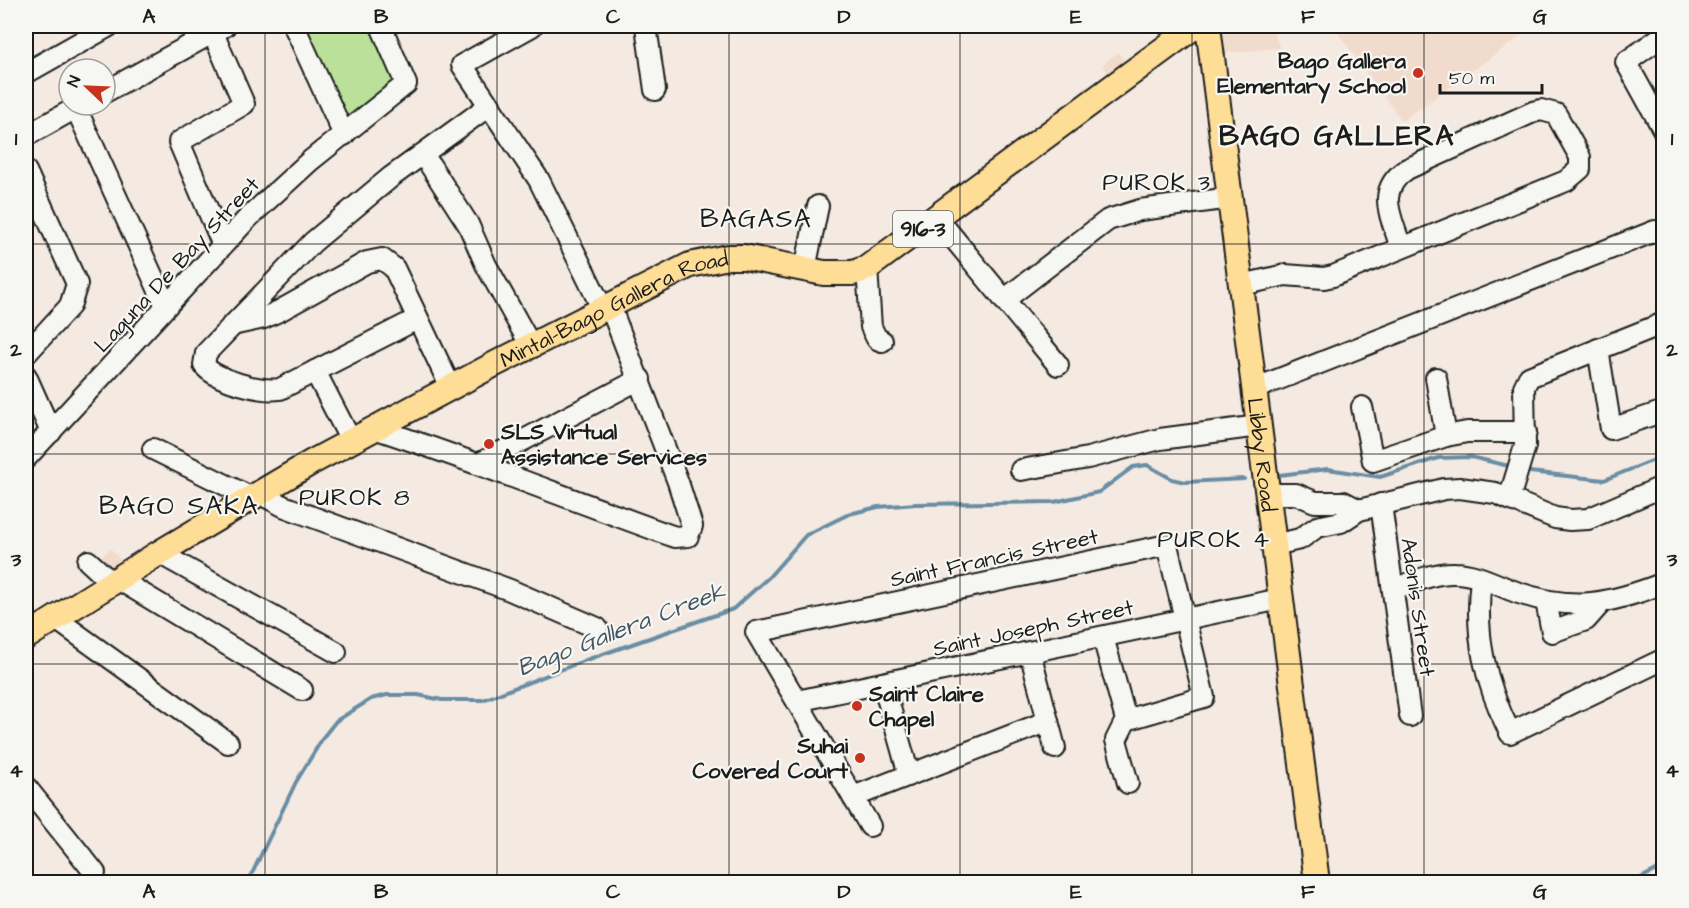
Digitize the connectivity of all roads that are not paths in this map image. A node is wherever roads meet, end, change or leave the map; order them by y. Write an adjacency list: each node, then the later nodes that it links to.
1 (109, 26): 10 (street)
2 (294, 26): 17 (street)
3 (381, 26): 17 (street, Laguna De Bay Street)
4 (532, 26): 13 (street)
5 (646, 26): 12 (street)
6 (1195, 26): 23 (main road, Mintal-Bago Gallera Road / 916-3)
7 (1208, 26): 21 (main road, Libby Road)
8 (219, 29): 11 (street); 25 (street)
9 (1664, 35): 16 (street)
10 (26, 73)
11 (117, 85)
12 (655, 90)
13 (490, 105): 19 (street); 32 (street)
14 (59, 117): 18 (street)
15 (83, 117): 31 (street)
16 (1664, 131)
17 (344, 135): 25 (street, Laguna De Bay Street)
18 (26, 136)
19 (423, 154): 35 (street); 37 (street)
20 (26, 171): 39 (street)
21 (1231, 198): 29 (main road, Libby Road); 30 (street)
22 (818, 206): 28 (street)
23 (938, 218): 27 (main road, Mintal-Bago Gallera Road / 916-3); 30 (street)
24 (1655, 231): 46 (street)
25 (222, 243): 31 (street, Laguna De Bay Street)
26 (1401, 248): 26 (street); 29 (street)
27 (867, 268): 28 (main road, Mintal-Bago Gallera Road / 916-3); 36 (street)
28 (805, 269): 32 (main road, Mintal-Bago Gallera Road / 916-3)
29 (1242, 285): 46 (main road, Libby Road)
30 (1004, 300): 40 (street)
31 (166, 306): 51 (street, Laguna De Bay Street)
32 (607, 308): 37 (main road, Mintal-Bago Gallera Road / 916-3); 44 (street)
33 (417, 319): 35 (street); 41 (street); 45 (street)
34 (1664, 323): 38 (street)
35 (232, 325): 41 (street)
36 (882, 341)
37 (531, 346): 45 (main road, Mintal-Bago Gallera Road / 916-3)
38 (1598, 349): 48 (street); 52 (street)
39 (26, 354)
40 (1058, 365)
41 (315, 371): 54 (street)
42 (26, 375): 51 (street)
43 (1436, 378): 53 (street)
44 (640, 379): 57 (street); 57 (street)
45 (451, 388): 50 (main road, Mintal-Bago Gallera Road / 916-3)
46 (1254, 388): 49 (main road, Libby Road)
47 (1362, 407): 53 (street)
48 (1664, 411)
49 (1259, 426): 58 (street); 61 (main road, Libby Road)
50 (374, 428): 54 (main road, Mintal-Bago Gallera Road / 916-3); 57 (street)
51 (51, 432): 56 (street, Laguna De Bay Street)
52 (1526, 432): 53 (street); 62 (street)
53 (1446, 436)
54 (351, 441): 60 (main road, Mintal-Bago Gallera Road / 916-3)
55 (153, 449): 60 (street)
56 (26, 458)
57 (480, 463)
58 (1021, 470)
59 (1664, 486): 62 (street)
60 (256, 494): 68 (main road, Mintal-Bago Gallera Road / 916-3); 79 (street)
61 (1268, 494): 63 (street); 67 (main road, Libby Road)
62 (1509, 499): 64 (street)
63 (1315, 502): 65 (street); 66 (street)
64 (1381, 504): 65 (street); 73 (street, Adonis Street)
65 (1359, 510): 66 (street)
66 (1317, 527): 67 (street)
67 (1274, 545): 74 (main road, Libby Road)
68 (159, 553): 71 (main road, Mintal-Bago Gallera Road / 916-3); 82 (street)
69 (88, 561): 71 (street)
70 (1481, 579): 73 (street); 75 (street); 84 (street)
71 (115, 581): 77 (main road, Mintal-Bago Gallera Road / 916-3); 86 (street)
72 (1664, 583): 76 (street)
73 (1393, 589): 88 (street, Adonis Street)
74 (1280, 599): 78 (street, Saint Joseph Street); 99 (main road, Libby Road)
75 (1546, 601): 76 (street); 76 (street)
76 (1601, 603)
77 (57, 619): 80 (main road, Mintal-Bago Gallera Road / 916-3); 91 (street)
78 (1185, 619): 81 (street, Saint Joseph Street); 87 (street, Saint Francis Street); 89 (street)
79 (597, 628)
80 (26, 637)
81 (1103, 637): 83 (street, Saint Joseph Street); 89 (street)
82 (336, 652)
83 (1030, 652): 85 (street, Saint Joseph Street); 90 (street)
84 (1664, 659)
85 (883, 683): 87 (street, Saint Joseph Street); 93 (street)
86 (302, 690)
87 (797, 701): 96 (street)
88 (1410, 716)
89 (1126, 720): 94 (street)
90 (1048, 721): 92 (street); 93 (street)
91 (228, 743)
92 (1055, 748)
93 (909, 775): 96 (street)
94 (1128, 783)
95 (26, 787): 98 (street)
96 (853, 797): 97 (street)
97 (870, 826)
98 (95, 873)
99 (1317, 882)

